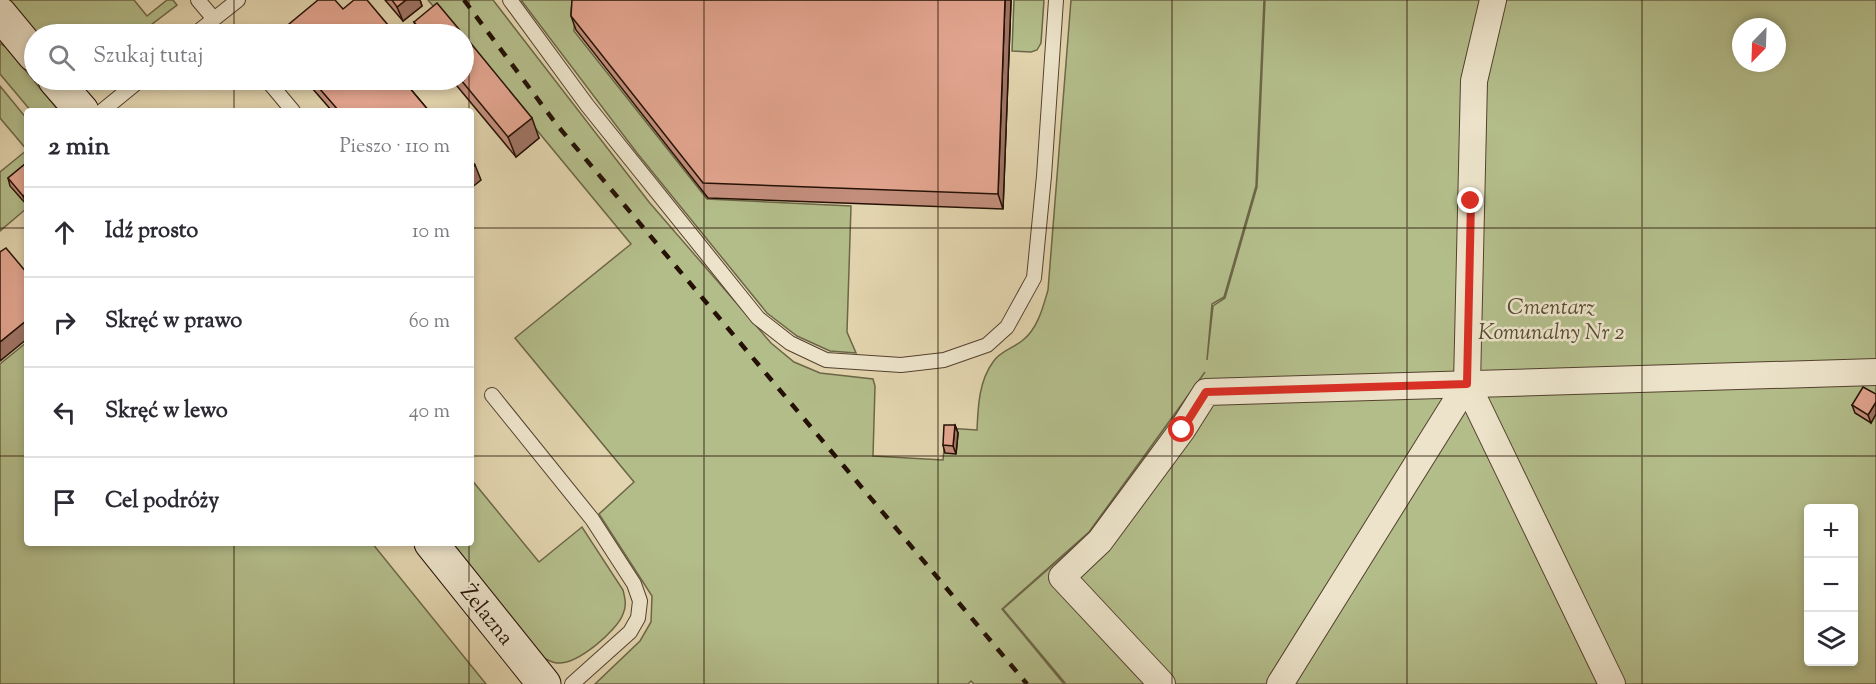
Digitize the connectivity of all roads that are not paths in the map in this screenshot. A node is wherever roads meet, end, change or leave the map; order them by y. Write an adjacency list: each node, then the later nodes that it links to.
1 (198, 0): 7 (lane)
2 (238, 0): 7 (lane)
3 (510, 0): 4 (lane)
4 (1056, 0)
5 (1493, 0): 17 (street)
6 (0, 14): 9 (street)
7 (214, 19): 8 (lane)
8 (208, 24)
9 (24, 43)
10 (64, 90): 13 (street)
11 (128, 90): 14 (lane)
12 (275, 90): 15 (lane)
13 (79, 108)
14 (106, 108)
15 (290, 108)
16 (1876, 372): 17 (street)
17 (1467, 384): 22 (street); 23 (street); 24 (street)
18 (492, 395): 21 (lane)
19 (433, 546): 20 (street, Żelazna)
20 (544, 684)
21 (572, 684)
22 (1162, 684)
23 (1280, 684)
24 (1612, 684)

